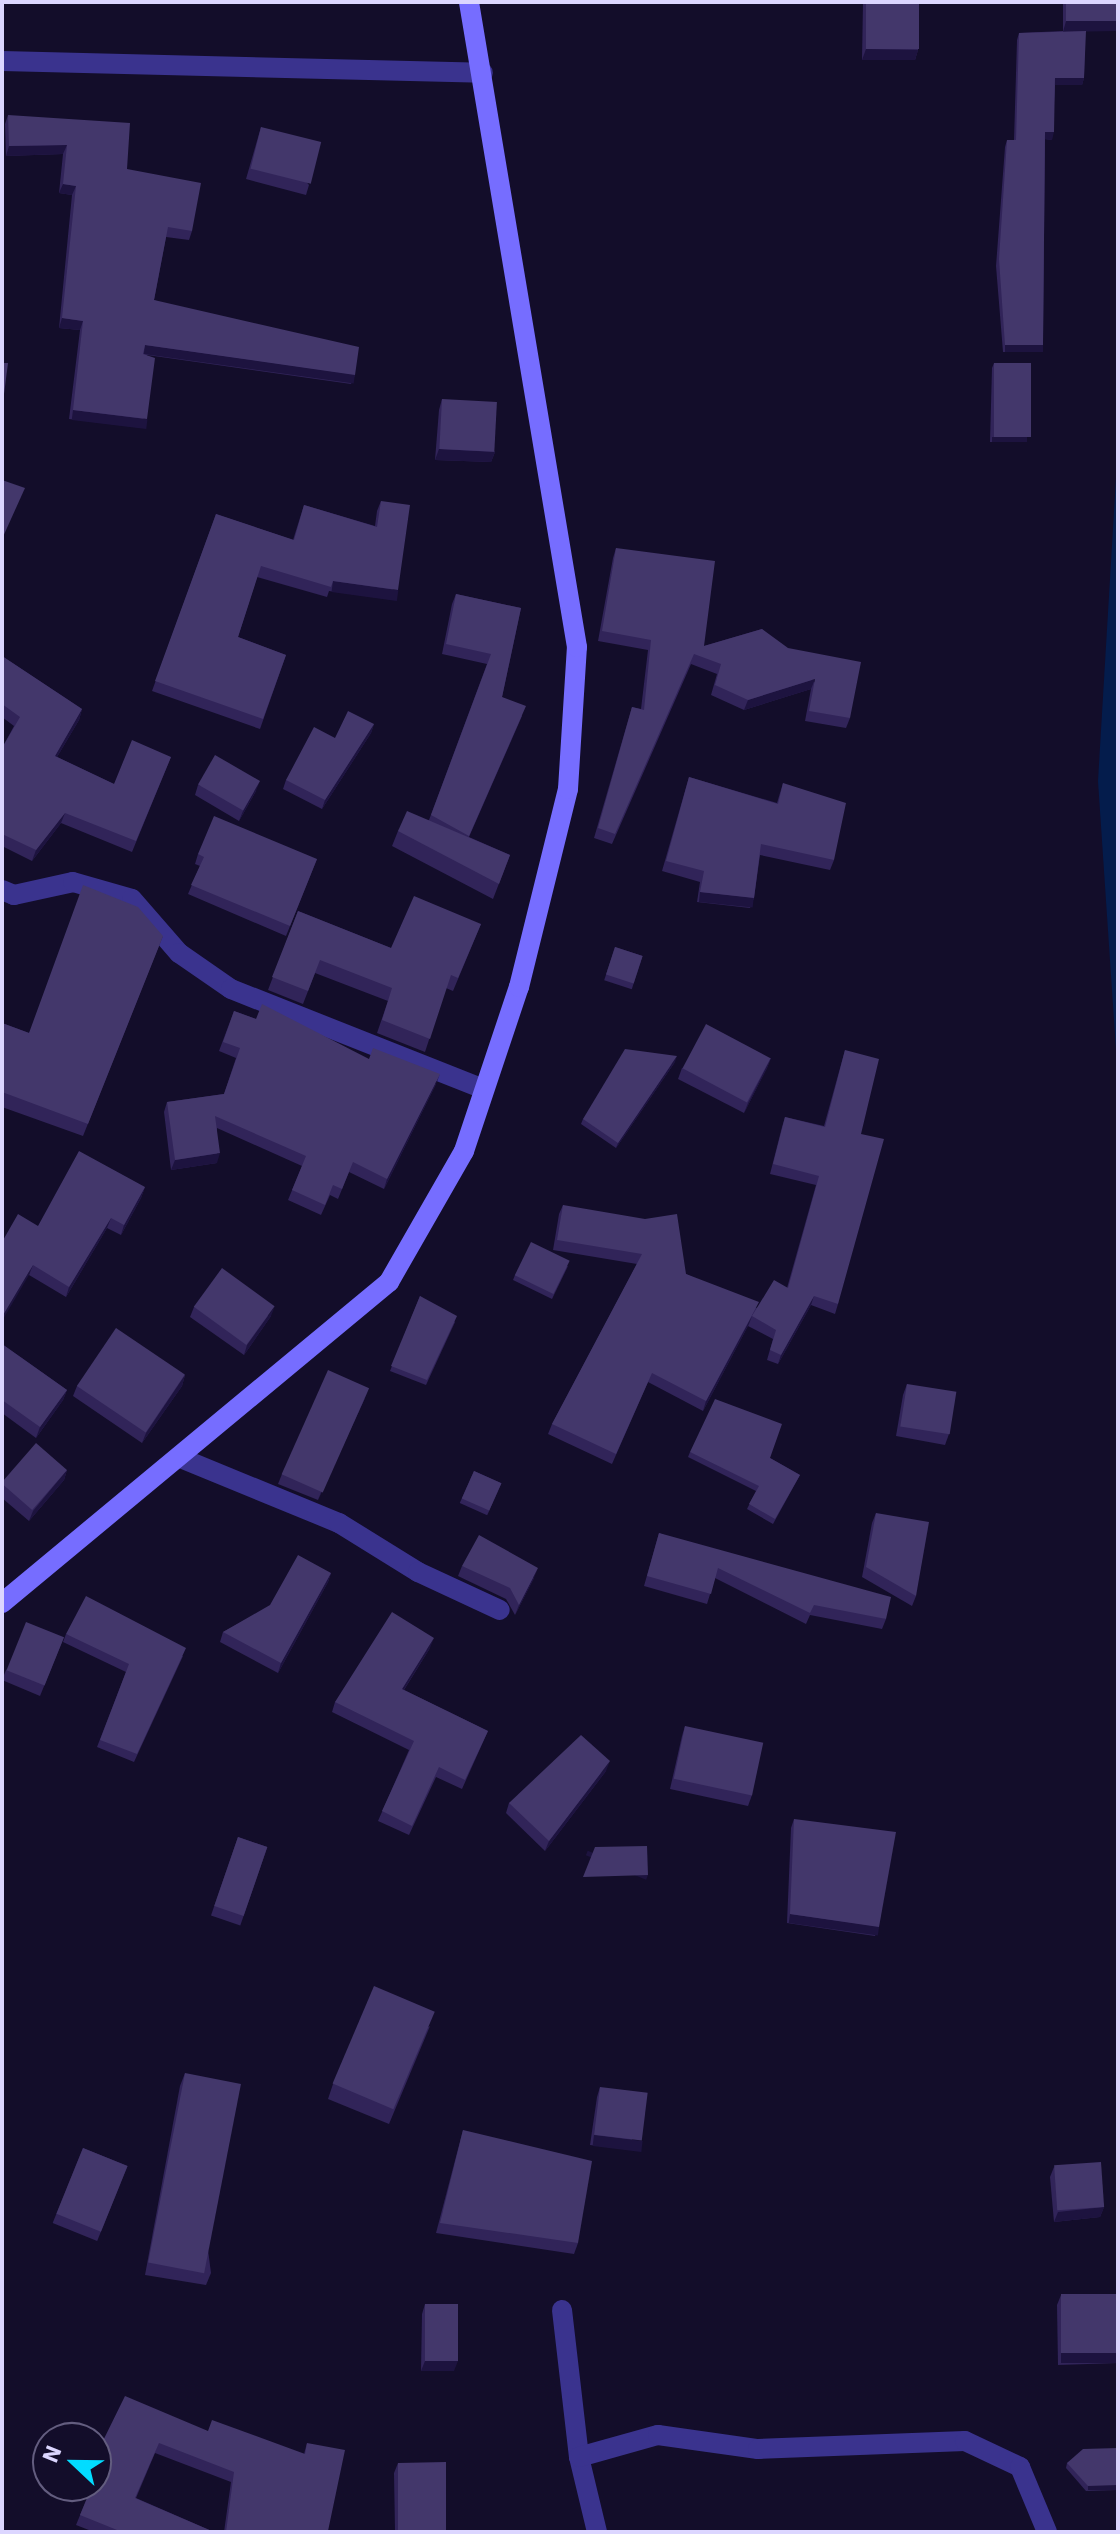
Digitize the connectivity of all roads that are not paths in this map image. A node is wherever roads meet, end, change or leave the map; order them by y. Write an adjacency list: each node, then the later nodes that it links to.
1 (469, 2): 3 (street)
2 (2, 61): 3 (street)
3 (483, 73): 5 (street)
4 (2, 890): 5 (street)
5 (481, 1088): 6 (street)
6 (183, 1459): 7 (street); 8 (street)
7 (2, 1603)
8 (500, 1610)
9 (562, 2310): 10 (street)
10 (579, 2457): 11 (street); 12 (street)
11 (597, 2532)
12 (1047, 2532)

